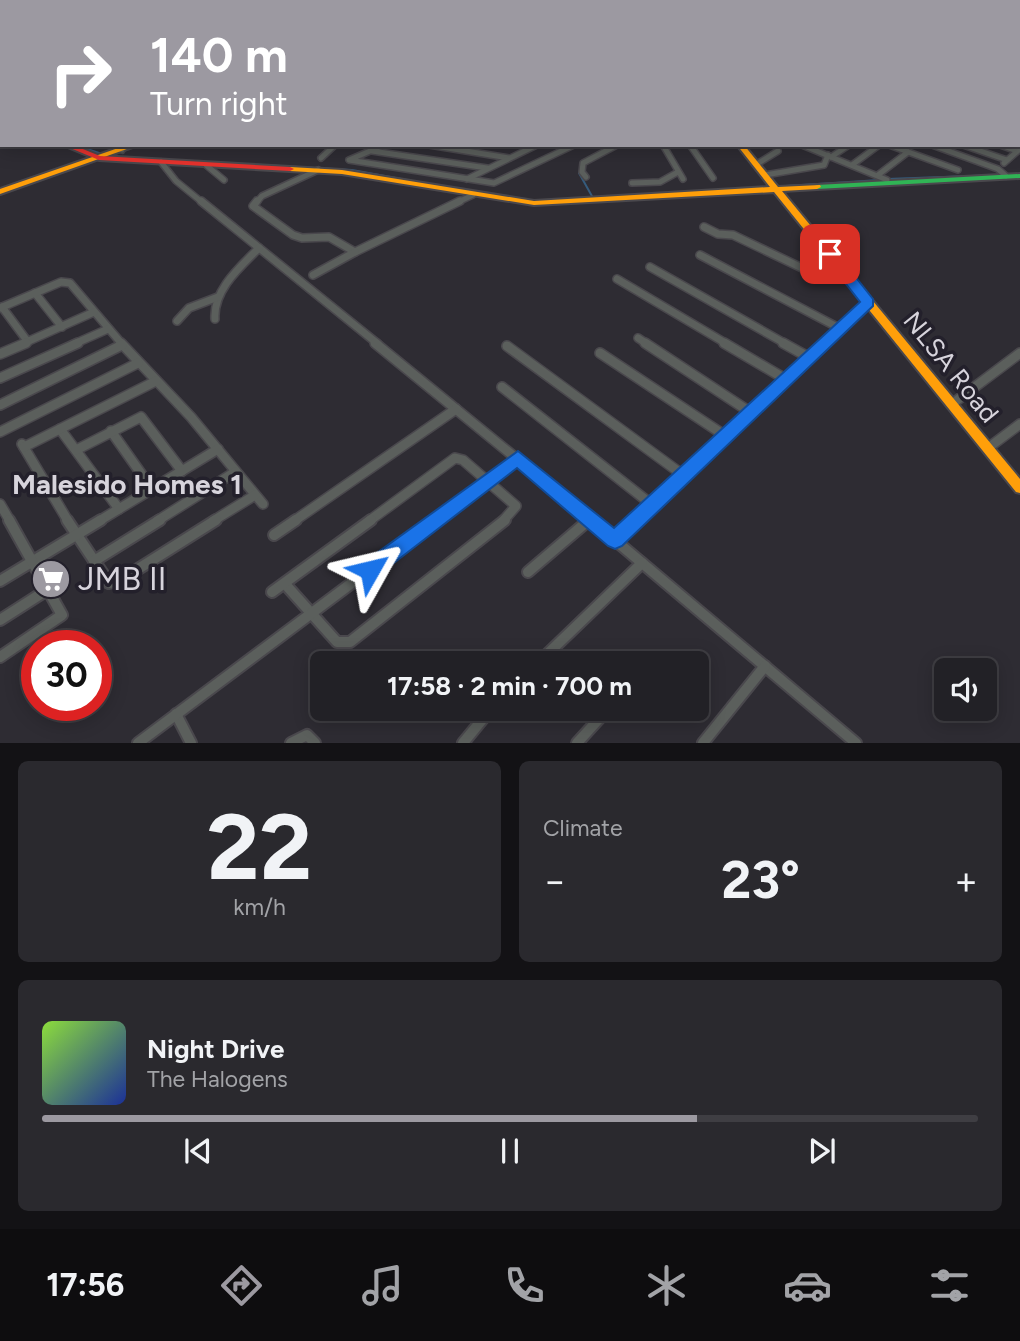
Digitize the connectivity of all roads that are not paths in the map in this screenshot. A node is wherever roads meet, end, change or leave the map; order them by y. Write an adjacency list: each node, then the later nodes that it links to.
1 (71, 147): 30 (street)
2 (114, 147): 24 (street)
3 (130, 147): 24 (street)
4 (333, 147): 31 (street)
5 (379, 147): 25 (street)
6 (440, 147): 21 (street)
7 (454, 147): 21 (street)
8 (533, 147): 32 (street)
9 (564, 147): 22 (street)
10 (613, 147): 48 (street)
11 (664, 147): 44 (street)
12 (691, 147): 49 (street)
13 (742, 147): 38 (street, NLSA Road)
14 (814, 147): 29 (street)
15 (846, 147): 29 (street)
16 (876, 147): 40 (street)
17 (894, 147): 28 (street)
18 (936, 147): 33 (street)
19 (939, 147): 45 (street)
20 (969, 147): 35 (street)
21 (451, 149): 32 (street)
22 (567, 149): 23 (street); 51 (street)
23 (574, 149)
24 (122, 150): 30 (street)
25 (372, 150): 34 (street); 41 (street)
26 (1019, 150): 35 (street)
27 (778, 151): 38 (street)
28 (908, 152): 33 (street); 50 (street)
29 (830, 156): 40 (street); 46 (street)
30 (99, 158): 36 (street); 56 (street)
31 (321, 158)
32 (509, 158): 41 (street)
33 (924, 158): 43 (street)
34 (349, 160): 37 (street); 51 (street)
35 (1007, 160): 45 (street)
36 (161, 162): 39 (street); 59 (street)
37 (341, 164)
38 (757, 164): 46 (street, NLSA Road)
39 (206, 165): 42 (street); 53 (street)
40 (852, 165): 50 (street)
41 (487, 168): 51 (street)
42 (318, 170): 57 (street); 60 (street)
43 (958, 170)
44 (678, 172): 52 (street); 54 (street)
45 (1002, 173): 47 (street); 50 (street)
46 (765, 175): 55 (street, NLSA Road)
47 (1020, 176)
48 (586, 177)
49 (713, 178)
50 (884, 178): 55 (street)
51 (467, 179)
52 (683, 179)
53 (224, 180)
54 (632, 183)
55 (776, 188): 57 (street); 64 (street, NLSA Road)
56 (0, 192)
57 (473, 195): 60 (street)
58 (704, 227): 64 (street)
59 (259, 248): 67 (street); 91 (street)
60 (355, 252): 63 (street)
61 (700, 255): 75 (street)
62 (650, 267): 83 (street)
63 (313, 275)
64 (847, 276): 68 (street, NLSA Road)
65 (617, 279): 86 (street)
66 (35, 293): 69 (street); 70 (street); 73 (street)
67 (218, 297): 71 (street); 72 (street)
68 (868, 303): 75 (street); 89 (street, NLSA Road)
69 (1, 307): 77 (street)
70 (94, 312): 73 (street); 74 (street)
71 (215, 319)
72 (177, 321)
73 (62, 327): 77 (street)
74 (108, 329): 78 (street); 85 (street)
75 (841, 329): 83 (street)
76 (638, 338): 92 (street)
77 (28, 342): 82 (street)
78 (122, 345): 84 (street); 90 (street)
79 (507, 346): 104 (street)
80 (600, 353): 97 (street)
81 (1020, 353): 89 (street)
82 (0, 354)
83 (810, 358): 86 (street)
84 (138, 363): 87 (street); 96 (street)
85 (0, 378)
86 (787, 380): 92 (street)
87 (156, 381): 94 (street); 99 (street)
88 (502, 387): 111 (street)
89 (952, 404): 98 (street, NLSA Road)
90 (0, 405)
91 (456, 409): 101 (street); 115 (street)
92 (750, 412): 97 (street)
93 (1020, 424): 98 (street)
94 (60, 429): 100 (street); 114 (street)
95 (111, 431): 100 (street); 102 (street); 107 (street)
96 (0, 432)
97 (724, 436): 104 (street)
98 (988, 448): 106 (street, NLSA Road)
99 (218, 449): 102 (street); 103 (street)
100 (76, 450): 112 (street)
101 (518, 458): 105 (street); 113 (street)
102 (182, 471): 107 (street)
103 (235, 472): 108 (street); 117 (street)
104 (683, 475): 111 (street)
105 (488, 480): 122 (street); 125 (street); 125 (street)
106 (1020, 488)
107 (152, 489): 112 (street)
108 (255, 495): 110 (street); 117 (street)
109 (0, 504): 118 (street)
110 (263, 504)
111 (651, 504): 116 (street)
112 (119, 509): 114 (street)
113 (590, 519): 116 (street); 120 (street)
114 (75, 533): 117 (street); 118 (street)
115 (274, 535)
116 (615, 540): 119 (street)
117 (94, 561)
118 (31, 562): 121 (street); 123 (street)
119 (642, 563): 127 (street); 129 (street)
120 (528, 572)
121 (0, 581)
122 (285, 584): 124 (street); 125 (street)
123 (47, 590): 126 (street); 128 (street)
124 (272, 592)
125 (310, 612): 130 (street)
126 (0, 620)
127 (550, 651)
128 (0, 657)
129 (765, 666): 133 (street); 140 (street)
130 (176, 714): 134 (street); 135 (street)
131 (481, 721): 138 (street)
132 (597, 721): 139 (street)
133 (847, 740)
134 (138, 743)
135 (191, 743)
136 (291, 743): 137 (street)
137 (316, 743)
138 (463, 743)
139 (577, 743)
140 (703, 743)

